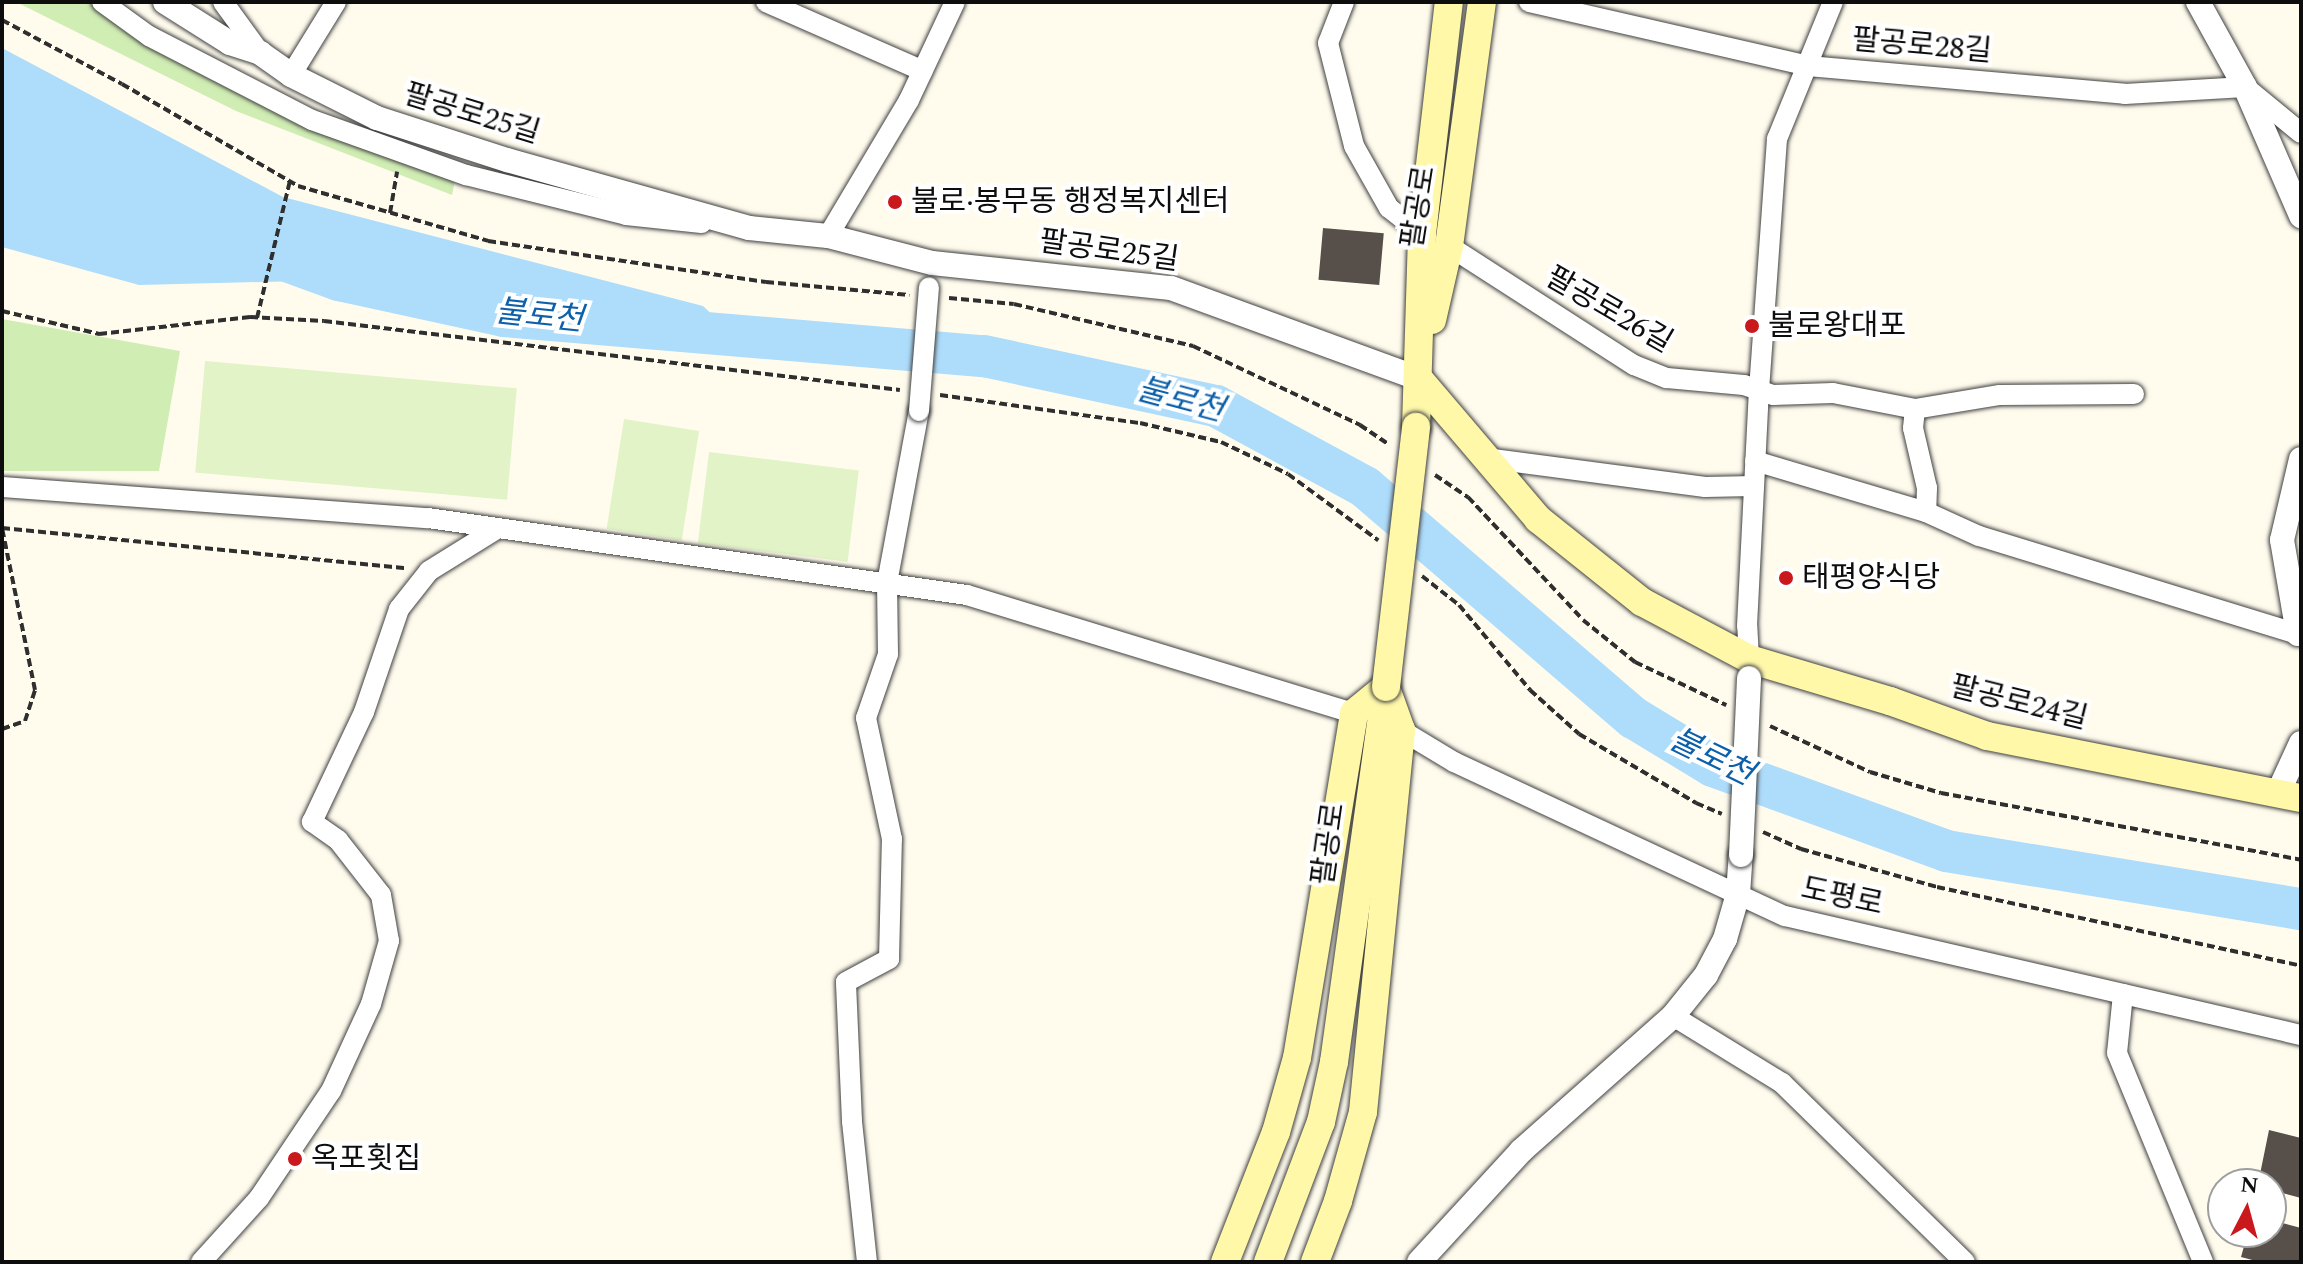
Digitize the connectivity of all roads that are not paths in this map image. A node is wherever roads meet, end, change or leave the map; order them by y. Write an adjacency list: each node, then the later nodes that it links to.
1 (102, 2): 20 (street)
2 (165, 2): 13 (street, 팔공로25길)
3 (223, 2): 13 (street)
4 (336, 2): 16 (street)
5 (766, 2): 15 (street)
6 (955, 2): 15 (street)
7 (1344, 2): 21 (street)
8 (1449, 2): 21 (main road, 팔공로)
9 (1482, 2): 23 (main road, 팔공로)
10 (1529, 2): 14 (street, 팔공로28길)
11 (1833, 2): 14 (street)
12 (2198, 2): 17 (street)
13 (260, 53): 16 (street, 팔공로25길)
14 (1808, 66): 17 (street, 팔공로28길); 26 (street)
15 (923, 71): 22 (street)
16 (291, 75): 20 (street, 팔공로25길)
17 (2245, 87): 18 (street); 19 (street)
18 (2301, 133)
19 (2301, 216)
20 (749, 228): 22 (street, 팔공로25길)
21 (1422, 234): 25 (main road, 팔공로)
22 (828, 236): 24 (street, 팔공로25길)
23 (1449, 246): 25 (main road, 팔공로); 26 (street, 팔공로26길)
24 (932, 263): 25 (street, 팔공로25길); 36 (street, bridge)
25 (1419, 379): 29 (main road, 팔공로24길); 39 (main road, 팔공로, bridge)
26 (1759, 390): 28 (street, 팔공로26길); 31 (street)
27 (2134, 394): 28 (street, 팔공로26길)
28 (1915, 409): 34 (street)
29 (1485, 458): 32 (street); 38 (main road, 팔공로24길)
30 (2301, 459): 37 (street)
31 (1755, 461): 32 (street); 34 (street)
32 (1754, 486): 38 (street)
33 (2, 487): 35 (street)
34 (1926, 512): 37 (street)
35 (498, 528): 36 (street); 48 (street)
36 (887, 583): 40 (street); 49 (street)
37 (2300, 634)
38 (1749, 668): 43 (main road, 팔공로24길); 44 (street, bridge)
39 (1386, 687): 40 (main road); 41 (main road); 51 (main road, 팔공로)
40 (1354, 713): 50 (main road)
41 (1401, 730): 44 (street, 도평로); 52 (main road)
42 (2301, 743): 43 (street, 팔공로24길)
43 (2290, 796)
44 (1738, 894): 45 (street, 도평로); 46 (street)
45 (2123, 994): 47 (street, 도평로); 55 (street)
46 (1673, 1016): 53 (street); 54 (street)
47 (2301, 1035)
48 (201, 1262)
49 (867, 1262)
50 (1225, 1262)
51 (1268, 1262)
52 (1315, 1262)
53 (1419, 1262)
54 (1965, 1262)
55 (2203, 1262)

